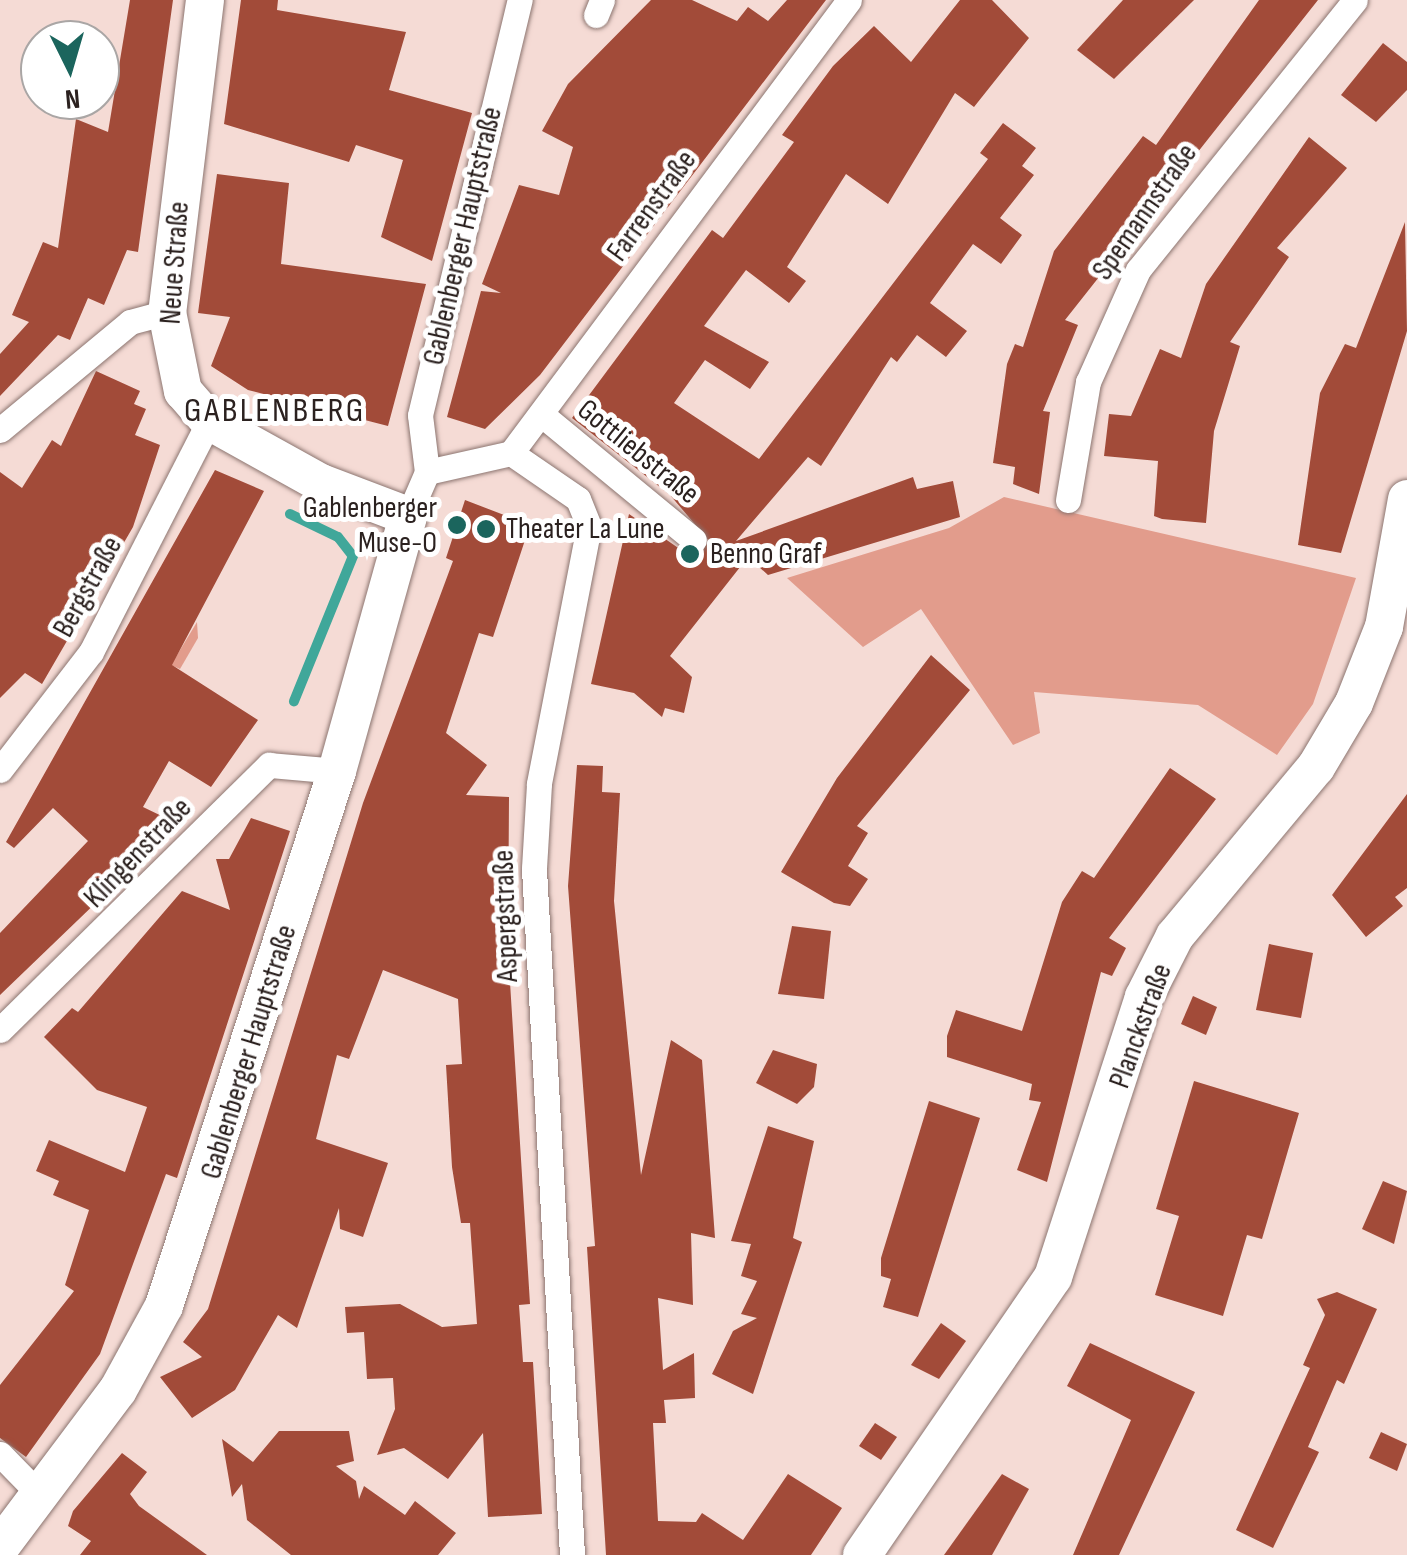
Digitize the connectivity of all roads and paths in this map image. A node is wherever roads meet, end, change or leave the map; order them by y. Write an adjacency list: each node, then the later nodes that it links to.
1 (205, 0): 5 (street, Neue Straße)
2 (520, 0): 10 (street, Gablenberger Hauptstraße)
3 (849, 0): 6 (street, Farrenstraße)
4 (1355, 0): 12 (street, Spemannstraße)
5 (167, 312): 7 (street, Neue Straße); 8 (street)
6 (540, 414): 9 (street, Farrenstraße); 14 (street, Gottliebstraße)
7 (209, 421): 13 (street); 15 (street, Bergstraße)
8 (0, 430)
9 (511, 453): 10 (street); 21 (street, Aspergstraße)
10 (428, 472): 13 (street)
11 (1407, 499): 22 (street, Planckstraße)
12 (1068, 500)
13 (408, 516): 16 (street, Gablenberger Hauptstraße)
14 (694, 540)
15 (0, 770)
16 (337, 771): 17 (street, Klingenstraße); 19 (street, Gablenberger Hauptstraße)
17 (0, 1030)
18 (0, 1454): 19 (street)
19 (40, 1494): 20 (street, Gablenberger Hauptstraße)
20 (0, 1547)
21 (572, 1555)
22 (862, 1555)

